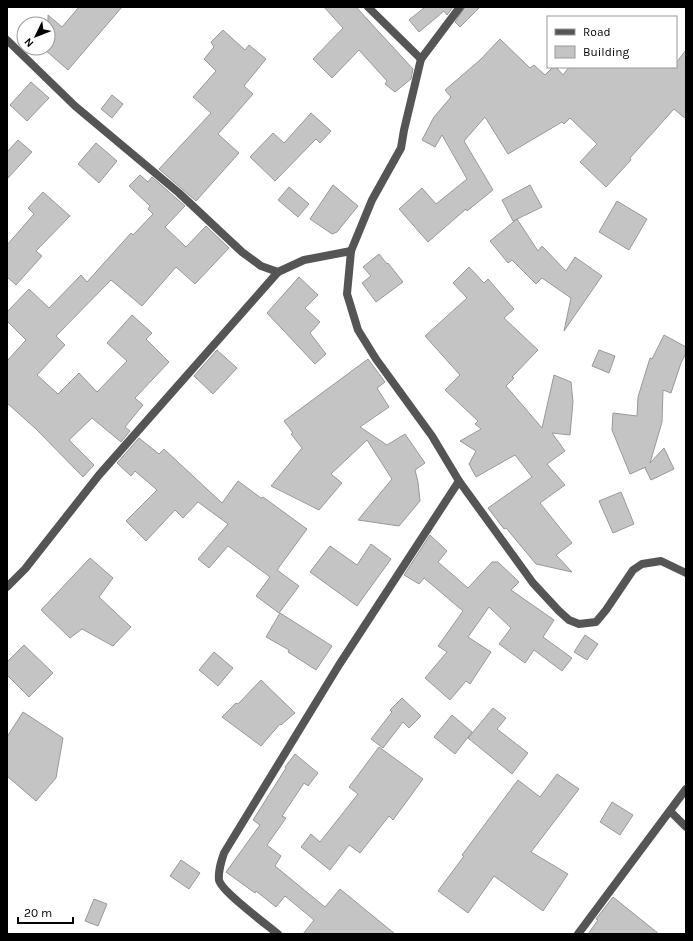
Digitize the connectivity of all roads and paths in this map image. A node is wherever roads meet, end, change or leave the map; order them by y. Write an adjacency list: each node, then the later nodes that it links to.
1 (368, 7): 4 (street)
2 (460, 7): 4 (street)
3 (7, 40): 6 (street)
4 (421, 59): 5 (street)
5 (350, 251): 6 (street); 7 (street)
6 (278, 272): 9 (street)
7 (459, 481): 8 (street); 13 (street)
8 (686, 573)
9 (7, 587)
10 (686, 789): 11 (street)
11 (670, 812): 12 (street); 14 (street)
12 (686, 827)
13 (278, 934)
14 (578, 934)

